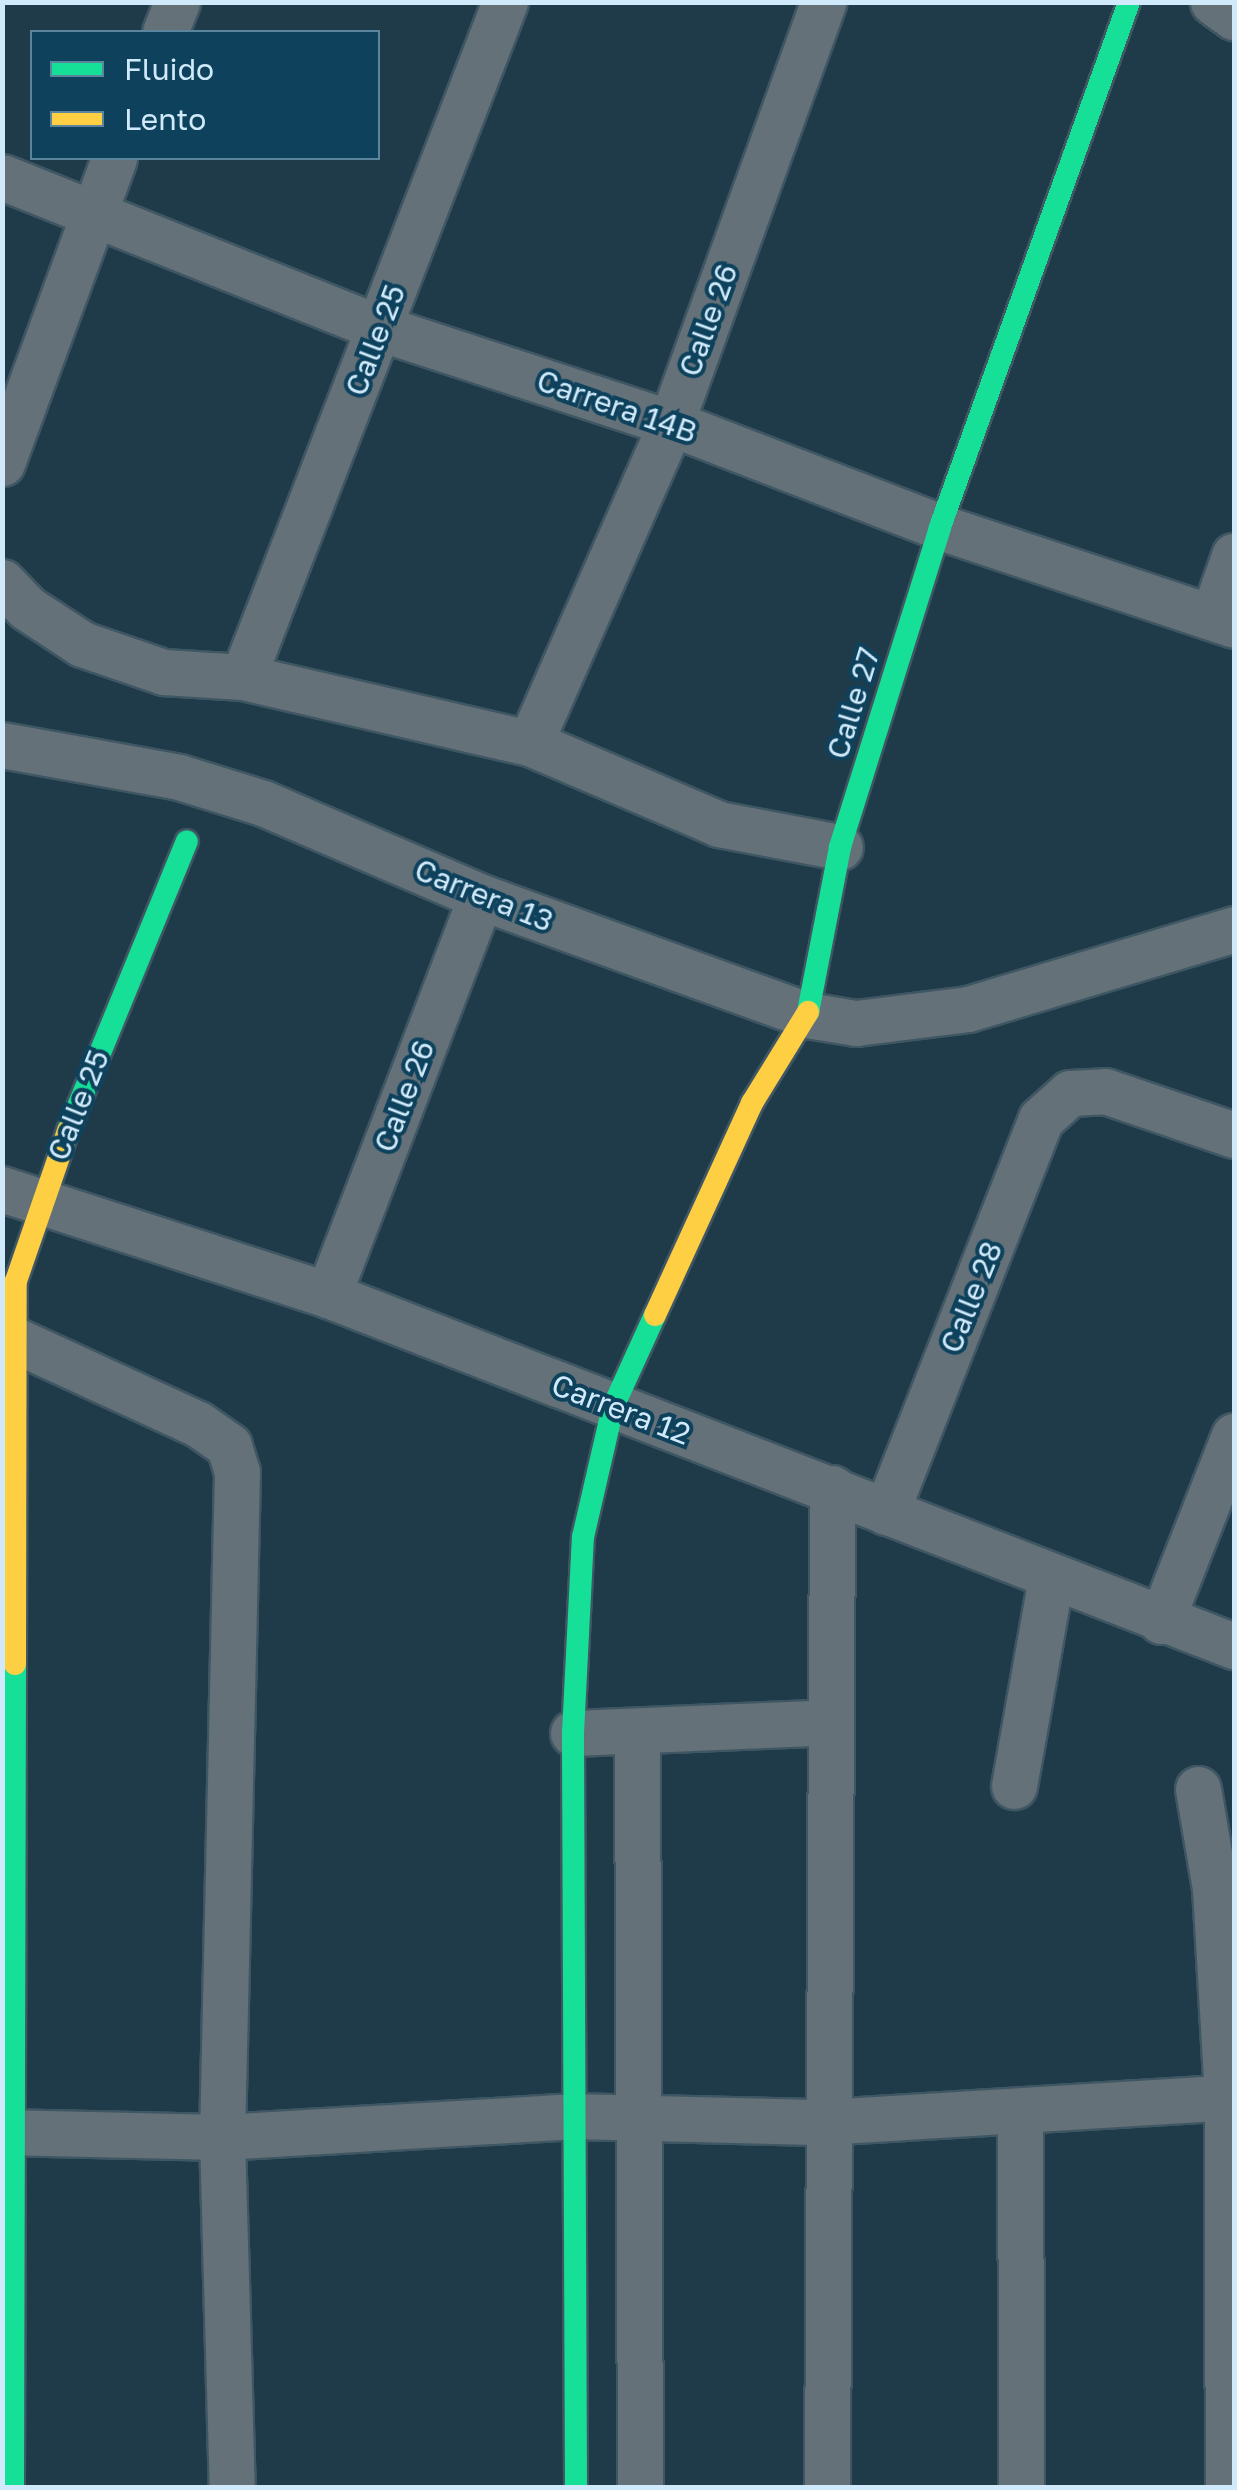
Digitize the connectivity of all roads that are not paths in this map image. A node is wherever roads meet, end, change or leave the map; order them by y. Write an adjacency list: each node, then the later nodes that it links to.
1 (177, 2): 7 (street)
2 (505, 2): 11 (street, Calle 25)
3 (1128, 2): 14 (street, Calle 27)
4 (1213, 2): 6 (street)
5 (812, 6): 12 (street, Calle 26)
6 (1234, 17)
7 (165, 30)
8 (113, 160): 10 (street)
9 (2, 177): 10 (street, Carrera 14B)
10 (90, 216): 11 (street, Carrera 14B); 13 (street)
11 (380, 328): 12 (street, Carrera 14B); 18 (street, Calle 25)
12 (671, 423): 14 (street, Carrera 14B); 19 (street, Calle 26)
13 (2, 462)
14 (940, 527): 17 (street, Carrera 14B); 22 (street, Calle 27)
15 (1234, 556): 17 (street)
16 (2, 582): 18 (street)
17 (1224, 621)
18 (244, 677): 19 (street)
19 (530, 743): 22 (street)
20 (2, 746): 23 (street, Carrera 13)
21 (187, 841): 27 (street, Calle 25)
22 (840, 848): 25 (street, Calle 27)
23 (481, 897): 25 (street, Carrera 13); 28 (street, Calle 26)
24 (1234, 928): 25 (street, Carrera 13)
25 (808, 1015): 30 (street, Calle 27)
26 (1234, 1135): 33 (street, Calle 28)
27 (20, 1196): 28 (street, Carrera 12); 29 (street, Calle 25)
28 (328, 1295): 30 (street, Carrera 12)
29 (7, 1334): 47 (street, Calle 25); 48 (street)
30 (613, 1407): 32 (street, Carrera 12); 38 (street, Calle 27)
31 (1234, 1436): 35 (street)
32 (832, 1488): 33 (street, Carrera 12); 37 (street)
33 (886, 1512): 34 (street, Carrera 12)
34 (1051, 1578): 35 (street, Carrera 12); 40 (street)
35 (1162, 1621): 36 (street, Carrera 12)
36 (1234, 1646)
37 (831, 1722): 39 (street); 46 (street)
38 (573, 1733): 39 (street); 44 (street, Calle 27)
39 (637, 1735): 45 (street)
40 (1014, 1786)
41 (1198, 1789): 42 (street)
42 (1231, 2097): 43 (street); 55 (street)
43 (1020, 2111): 46 (street); 54 (street)
44 (571, 2116): 45 (street); 48 (street); 51 (street, Calle 27)
45 (641, 2116): 46 (street); 52 (street)
46 (825, 2122): 53 (street)
47 (8, 2132): 48 (street); 49 (street, Calle 25)
48 (222, 2137): 50 (street)
49 (13, 2488)
50 (232, 2488)
51 (576, 2488)
52 (640, 2488)
53 (826, 2488)
54 (1020, 2488)
55 (1228, 2488)

